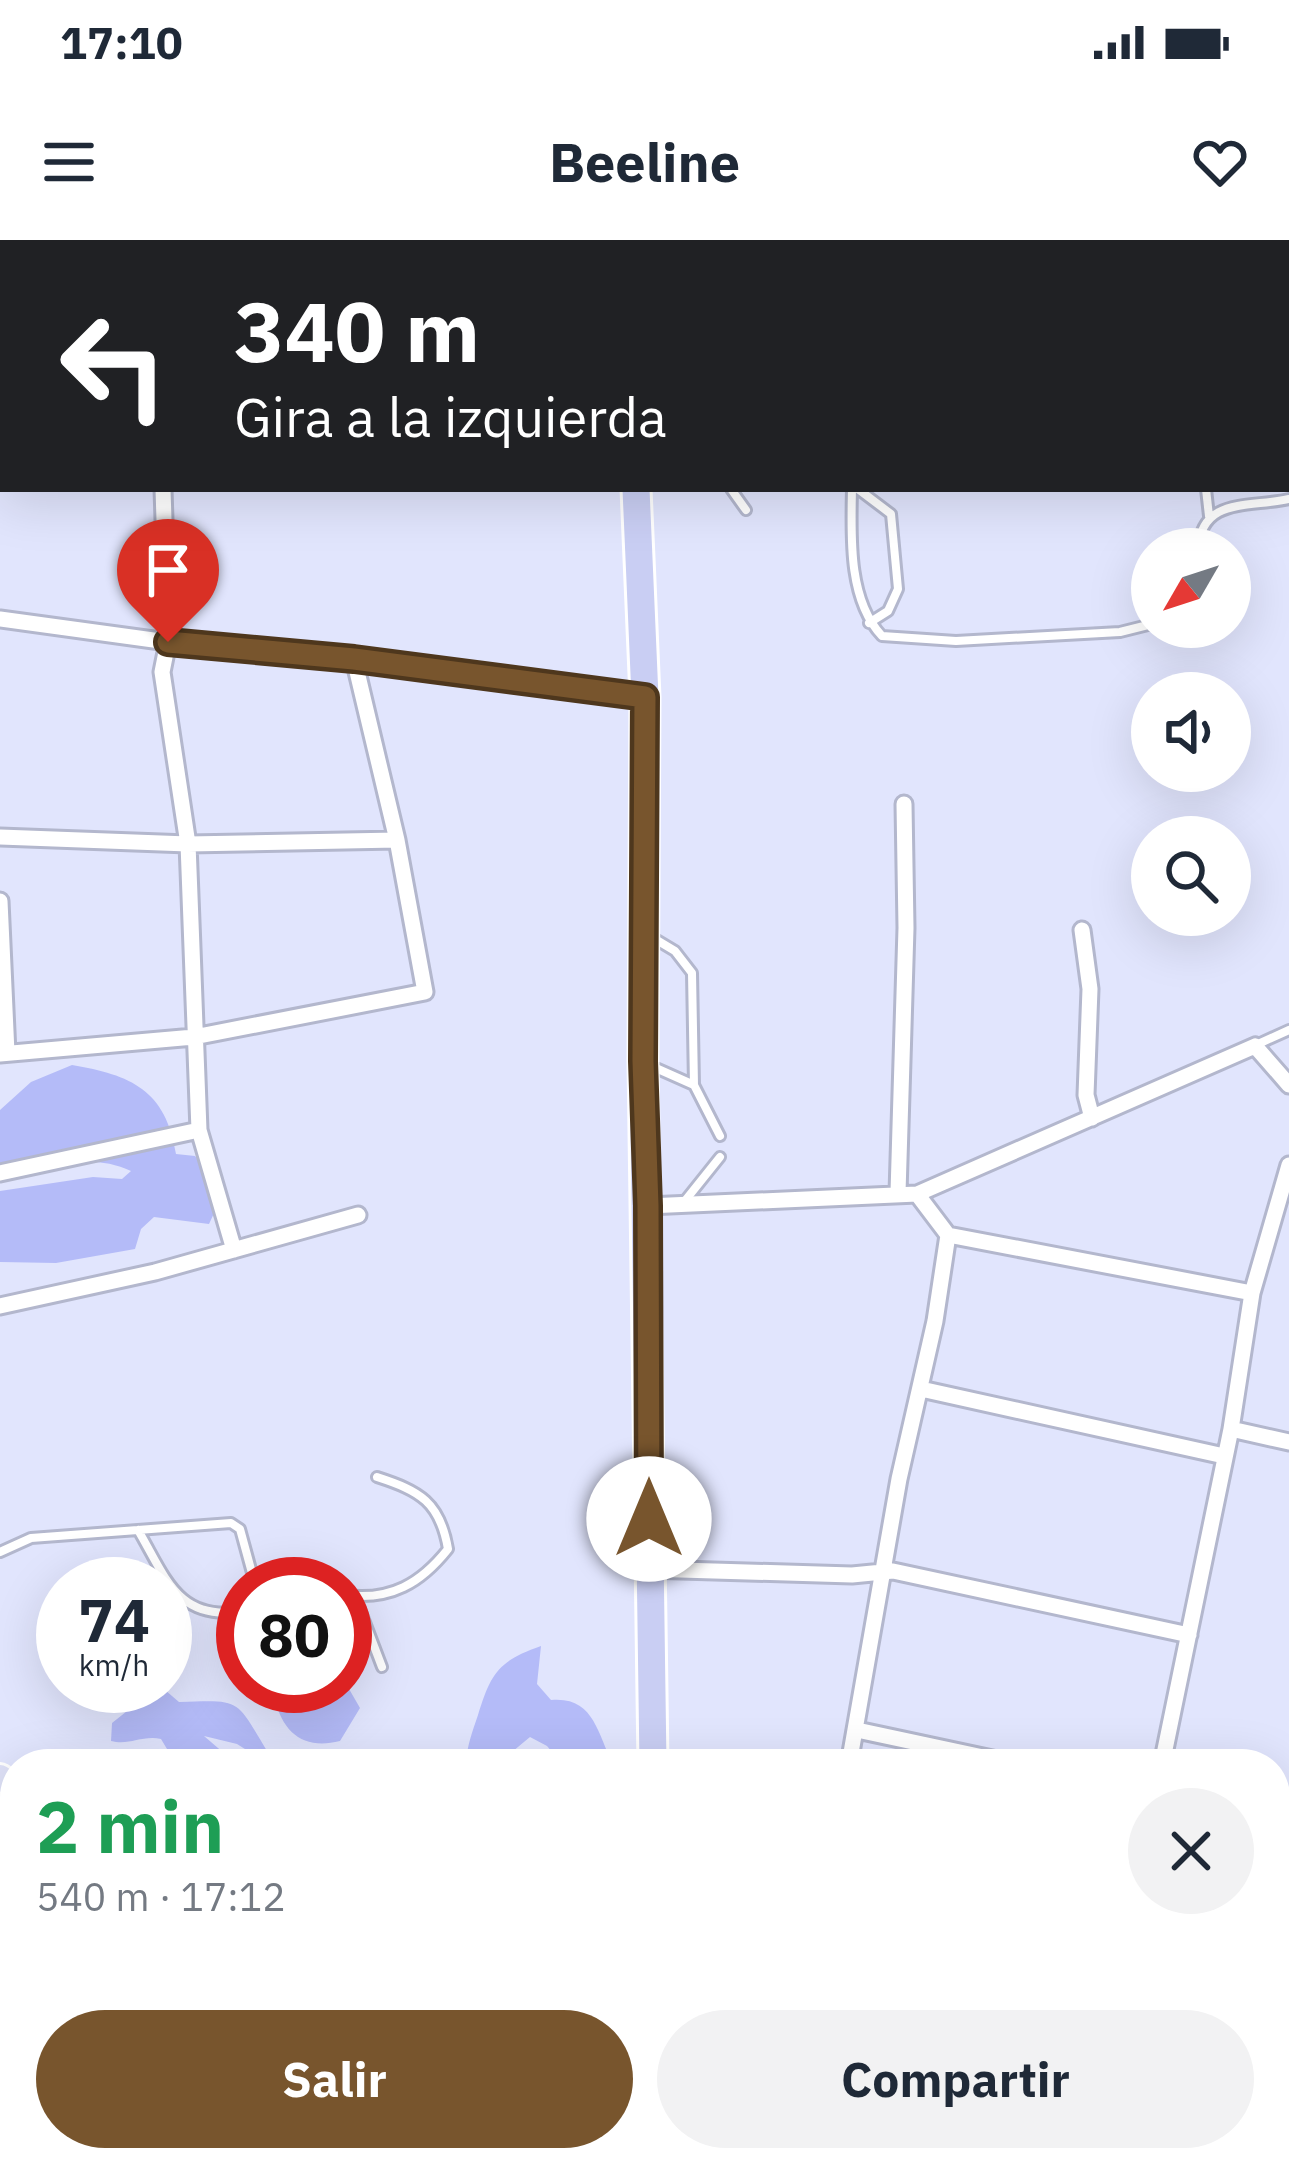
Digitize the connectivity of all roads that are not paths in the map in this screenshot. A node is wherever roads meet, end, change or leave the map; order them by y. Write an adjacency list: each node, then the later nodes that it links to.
1 (163, 492): 14 (street)
2 (636, 492): 16 (highway)
3 (733, 492): 8 (lane)
4 (855, 492): 12 (lane)
5 (859, 492): 12 (lane)
6 (1206, 492): 9 (lane)
7 (1289, 499): 9 (lane)
8 (746, 510)
9 (1209, 516): 10 (lane)
10 (1200, 528)
11 (0, 619): 14 (street)
12 (869, 623): 13 (lane)
13 (1131, 629)
14 (168, 642): 15 (street); 20 (street)
15 (354, 659): 16 (street); 19 (street)
16 (645, 697): 23 (highway)
17 (904, 804): 37 (street)
18 (0, 837): 20 (street)
19 (397, 840): 20 (street); 25 (street)
20 (188, 844): 25 (street)
21 (0, 901): 27 (street)
22 (1082, 930): 31 (street)
23 (645, 933): 28 (highway); 29 (lane)
24 (1289, 1030): 26 (lane)
25 (194, 1037): 27 (street); 32 (street)
26 (1255, 1046): 30 (street); 31 (street)
27 (4, 1054)
28 (643, 1061): 29 (lane); 40 (highway)
29 (694, 1084): 33 (lane)
30 (1289, 1085)
31 (1092, 1118): 38 (street)
32 (199, 1130): 36 (street); 43 (street)
33 (720, 1136)
34 (720, 1157): 39 (lane)
35 (1289, 1166): 44 (street)
36 (0, 1173)
37 (898, 1193): 38 (street); 39 (street)
38 (917, 1194): 42 (street)
39 (683, 1204): 40 (street)
40 (648, 1206): 54 (highway)
41 (358, 1215): 43 (street)
42 (948, 1235): 44 (street); 46 (street)
43 (234, 1250): 45 (street)
44 (1252, 1293): 47 (street)
45 (0, 1306)
46 (922, 1389): 49 (street); 55 (street)
47 (1231, 1429): 48 (street); 49 (street)
48 (1289, 1442)
49 (1224, 1456): 58 (street)
50 (377, 1477): 56 (lane)
51 (138, 1529): 52 (lane); 53 (lane); 57 (lane)
52 (0, 1552)
53 (248, 1557)
54 (647, 1569): 55 (street); 62 (highway)
55 (882, 1570): 58 (street); 61 (street)
56 (372, 1595)
57 (216, 1614)
58 (1189, 1634): 65 (street)
59 (372, 1645): 60 (lane)
60 (382, 1667)
61 (857, 1730): 63 (street); 64 (street)
62 (652, 1749)
63 (853, 1749)
64 (946, 1749)
65 (1165, 1749)

